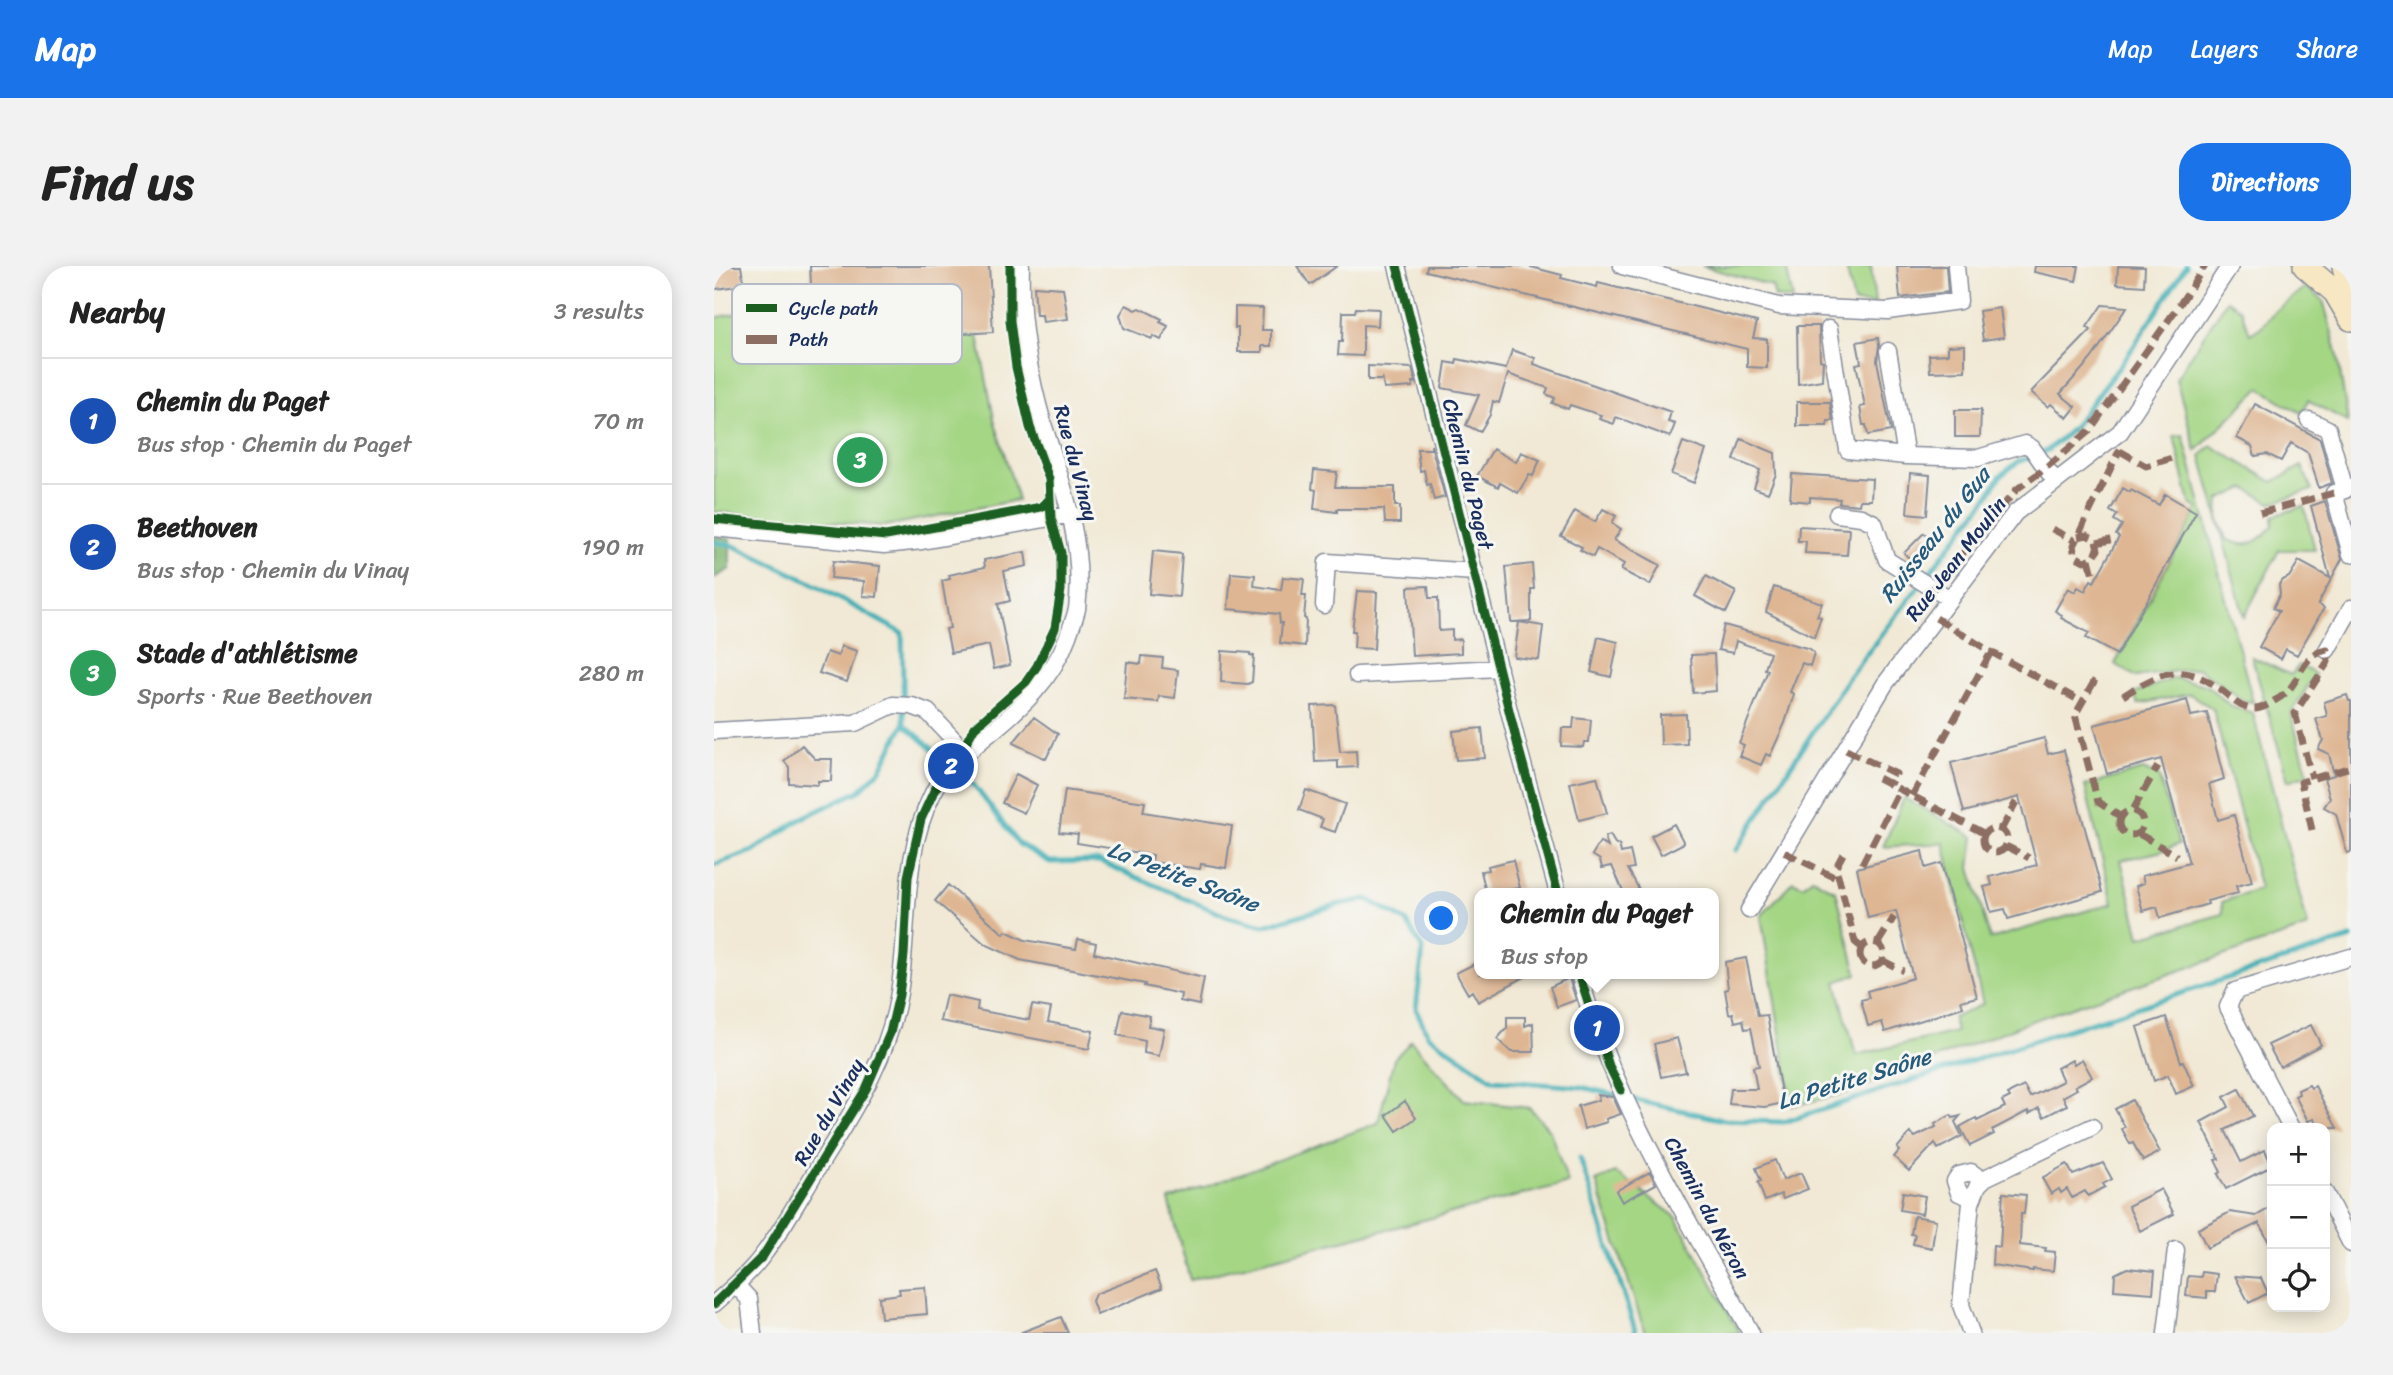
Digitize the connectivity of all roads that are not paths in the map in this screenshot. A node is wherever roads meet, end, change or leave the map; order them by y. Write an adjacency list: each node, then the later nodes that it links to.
1 (1021, 266): 16 (street, Rue du Vinay)
2 (1397, 266): 20 (street, Chemin du Paget)
3 (1622, 266): 8 (street)
4 (1956, 266): 8 (street)
5 (2230, 266): 15 (street, Rue Jean Moulin)
6 (2305, 266): 10 (street)
7 (2344, 266): 9 (street)
8 (1677, 273)
9 (2351, 299)
10 (2351, 319)
11 (1829, 329): 14 (street)
12 (1888, 351): 14 (street)
13 (2309, 419): 19 (street)
14 (1906, 456): 15 (street)
15 (2055, 481): 21 (street, Rue Jean Moulin)
16 (1072, 514): 18 (street); 28 (street, Rue du Vinay)
17 (1837, 514): 21 (street)
18 (714, 528)
19 (2351, 554)
20 (1475, 572): 22 (street, Chemin du Paget); 25 (street, Chemin du Paget)
21 (1950, 599): 30 (street, Rue Jean Moulin)
22 (1325, 605)
23 (2351, 608): 24 (street)
24 (2327, 650)
25 (1499, 668): 26 (street); 29 (street, Chemin du Paget)
26 (1357, 675)
27 (714, 731): 28 (street)
28 (964, 755): 38 (street, Rue du Vinay)
29 (1557, 888)
30 (1749, 910)
31 (2351, 957): 33 (street)
32 (1582, 979): 41 (street, Chemin du Néron)
33 (2288, 1123)
34 (2092, 1127): 42 (street)
35 (2330, 1203): 36 (street)
36 (2351, 1244)
37 (2176, 1250): 43 (street)
38 (736, 1285): 39 (street, Rue du Vinay); 40 (street)
39 (714, 1304)
40 (753, 1333)
41 (1751, 1333)
42 (1971, 1333)
43 (2166, 1333)

